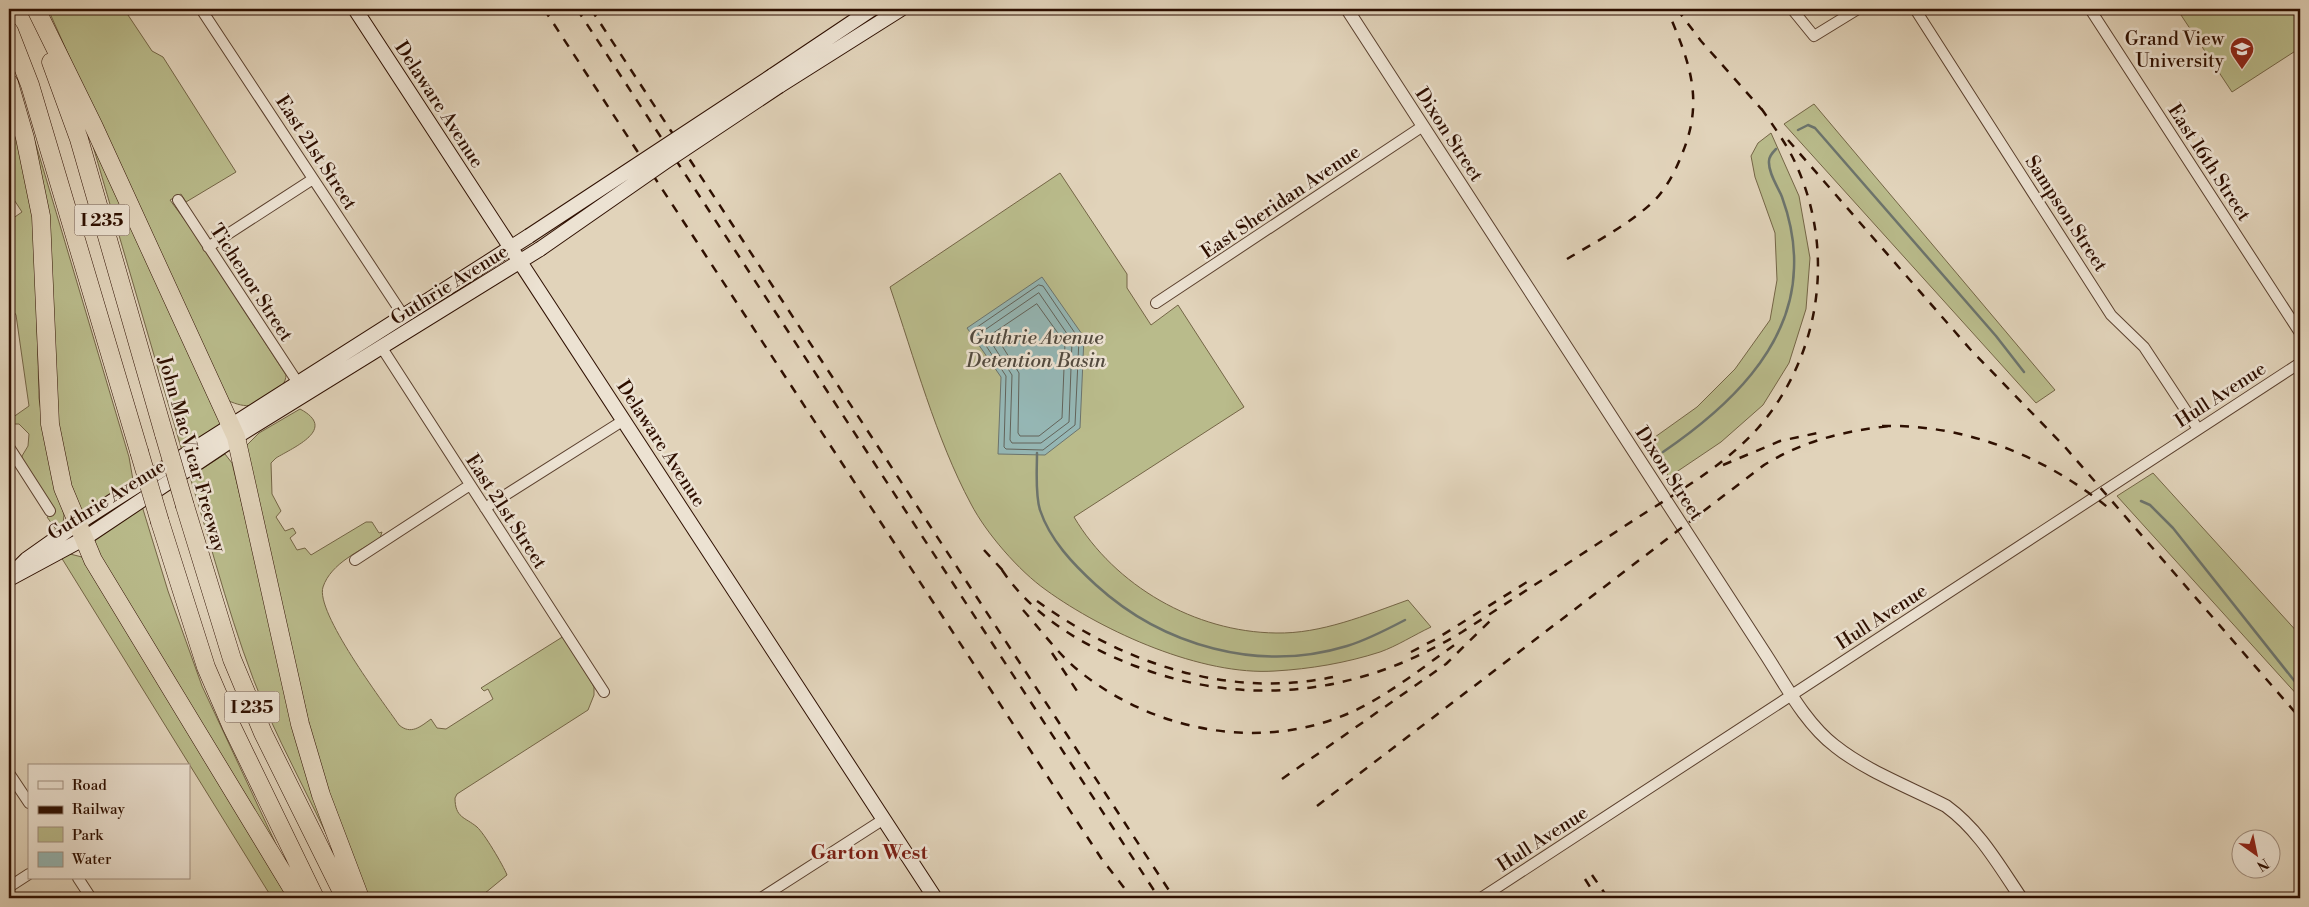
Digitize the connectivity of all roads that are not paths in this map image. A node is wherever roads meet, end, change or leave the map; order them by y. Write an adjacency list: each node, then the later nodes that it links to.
1 (32, 9): 48 (highway, John MacVicar Freeway / I 235, bridge)
2 (36, 9): 29 (highway)
3 (202, 9): 16 (street, East 21st Street)
4 (355, 9): 19 (main road, Delaware Avenue)
5 (872, 9): 13 (main road, Guthrie Avenue)
6 (901, 9): 13 (main road, Guthrie Avenue)
7 (1347, 9): 15 (street, Dixon Street)
8 (1792, 9): 9 (street)
9 (1858, 9)
10 (1915, 9): 28 (street, Sampson Street)
11 (2090, 9): 23 (street, East 16th Street)
12 (9, 32): 47 (highway, I 235, bridge)
13 (775, 81): 19 (main road, Guthrie Avenue, bridge); 20 (main road, Guthrie Avenue, bridge)
14 (9, 83): 34 (highway)
15 (1422, 126): 21 (street, East Sheridan Avenue); 38 (street, Dixon Street)
16 (313, 179): 18 (street); 22 (street, East 21st Street)
17 (178, 200): 18 (street, Tichenor Street)
18 (208, 247): 26 (street, Tichenor Street)
19 (511, 247): 20 (main road, Delaware Avenue); 22 (main road, Guthrie Avenue)
20 (521, 262): 24 (main road, Guthrie Avenue); 27 (main road, Delaware Avenue)
21 (1156, 304)
22 (403, 315): 26 (main road, Guthrie Avenue)
23 (2300, 333)
24 (382, 348): 29 (main road, Guthrie Avenue); 31 (street, East 21st Street)
25 (2300, 363): 28 (street, Hull Avenue)
26 (298, 383): 29 (main road, Guthrie Avenue)
27 (624, 420): 32 (street); 41 (main road, Delaware Avenue)
28 (2198, 429): 38 (street, Hull Avenue)
29 (233, 430): 34 (main road, Guthrie Avenue); 49 (highway)
30 (9, 447): 33 (street)
31 (470, 485): 32 (street, East 21st Street); 35 (street)
32 (485, 508): 37 (street, East 21st Street)
33 (50, 511)
34 (82, 531): 36 (main road, Guthrie Avenue); 46 (highway)
35 (355, 560)
36 (9, 578)
37 (604, 692)
38 (1792, 694): 52 (street, Hull Avenue); 53 (street, Dixon Street)
39 (9, 773): 40 (street)
40 (28, 802)
41 (884, 819): 50 (street); 51 (main road, Delaware Avenue)
42 (28, 875): 44 (street)
43 (79, 880): 45 (street)
44 (9, 887)
45 (92, 898)
46 (298, 898)
47 (315, 898)
48 (345, 898)
49 (360, 898)
50 (761, 898)
51 (935, 898)
52 (1481, 898)
53 (2020, 898)

